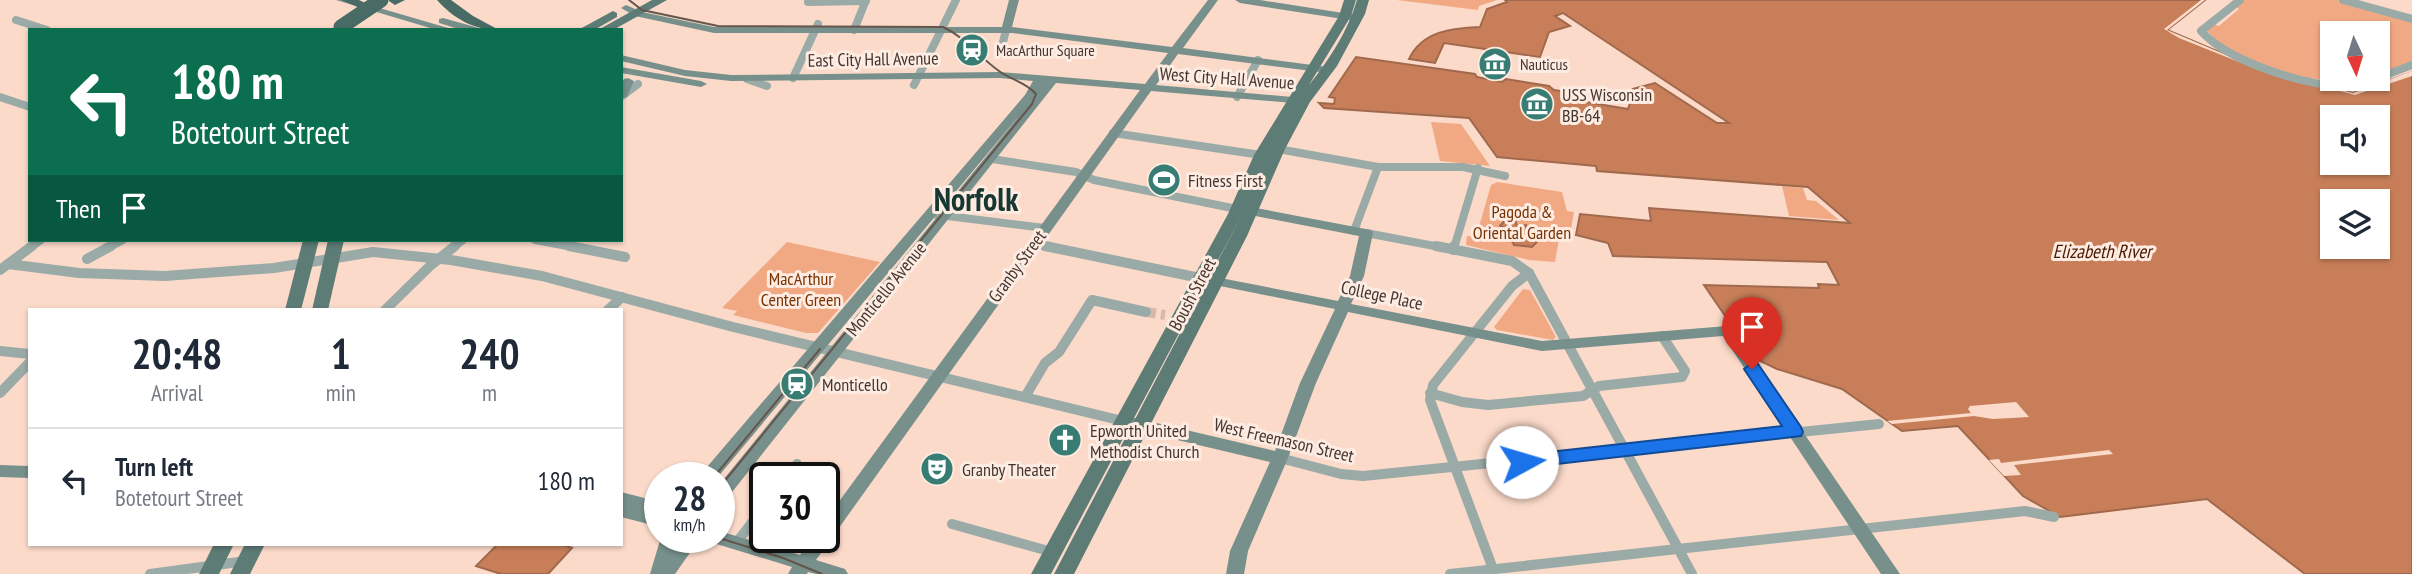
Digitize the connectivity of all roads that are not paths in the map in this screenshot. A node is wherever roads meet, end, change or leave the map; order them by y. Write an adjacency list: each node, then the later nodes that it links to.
1 (341, 0): 17 (street)
2 (347, 0): 17 (highway)
3 (381, 0): 26 (highway, bridge)
4 (443, 0): 29 (highway)
5 (661, 0): 18 (main road)
6 (866, 0): 16 (street); 23 (street)
7 (956, 0): 32 (street)
8 (1014, 0): 33 (street)
9 (1213, 0): 34 (street, Granby Street)
10 (1240, 0): 19 (street)
11 (1350, 0): 19 (main road)
12 (1363, 0): 19 (main road)
13 (2240, 0): 47 (street)
14 (2343, 0): 20 (street)
15 (397, 1): 17 (highway)
16 (808, 2)
17 (369, 7): 25 (highway); 27 (street); 28 (street)
18 (637, 7): 22 (street); 30 (main road); 31 (main road)
19 (1351, 17): 41 (main road, Boush Street)
20 (2412, 19)
21 (16, 20): 24 (street)
22 (816, 27): 23 (street); 44 (street)
23 (856, 27): 32 (street)
24 (41, 28)
25 (342, 28)
26 (342, 28)
27 (443, 28)
28 (466, 28)
29 (488, 28)
30 (589, 28)
31 (607, 28)
32 (943, 28): 33 (street); 46 (street)
33 (1006, 30): 34 (street); 35 (street)
34 (1176, 49): 37 (street); 50 (street, Granby Street)
35 (1000, 54)
36 (623, 58): 38 (street, East City Hall Avenue)
37 (1258, 60): 41 (street); 52 (street)
38 (636, 61): 39 (street); 45 (street, East City Hall Avenue)
39 (623, 64)
40 (2412, 65): 42 (street)
41 (1322, 69): 53 (main road, Boush Street)
42 (2390, 73)
43 (627, 78): 49 (street, East City Hall Avenue)
44 (793, 78): 45 (street, East City Hall Avenue); 46 (street, East City Hall Avenue)
45 (747, 79): 49 (street)
46 (916, 80): 48 (street, East City Hall Avenue); 49 (street, East City Hall Avenue)
47 (2320, 81)
48 (1044, 82): 50 (street, East City Hall Avenue); 58 (street, Monticello Avenue); 64 (street, Monticello Avenue)
49 (767, 86)
50 (1146, 89): 52 (street, West City Hall Avenue); 55 (street, Granby Street)
51 (0, 97): 54 (street)
52 (1237, 97): 53 (street, West City Hall Avenue)
53 (1298, 101): 56 (main road, Boush Street); 57 (main road, Boush Street)
54 (28, 106)
55 (1113, 133): 57 (street); 61 (street, Granby Street)
56 (1278, 149): 59 (street); 63 (main road, Boush Street)
57 (1261, 155): 63 (main road, Boush Street)
58 (992, 159): 61 (street); 64 (street, Monticello Avenue)
59 (1378, 167): 60 (street); 66 (street)
60 (1478, 169): 62 (street); 74 (street)
61 (1082, 176): 63 (street); 65 (street, Granby Street)
62 (1506, 176)
63 (1244, 210): 66 (street); 82 (main road, Boush Street)
64 (938, 215): 65 (street); 93 (street, Monticello Avenue); 95 (street, Monticello Avenue)
65 (1045, 229): 73 (street, Granby Street)
66 (1360, 232): 74 (street); 84 (street)
67 (38, 242): 80 (street)
68 (119, 242): 78 (street)
69 (311, 242): 79 (main road)
70 (335, 242): 76 (main road)
71 (458, 242): 77 (street)
72 (546, 242): 75 (street)
73 (1033, 244): 82 (street, College Place); 98 (street, Granby Street)
74 (1453, 250): 81 (street)
75 (625, 257)
76 (330, 259): 77 (street, West Freemason Street); 79 (street, West Freemason Street); 86 (main road)
77 (438, 259): 83 (street, West Freemason Street); 87 (street)
78 (87, 260)
79 (304, 263): 80 (street, West Freemason Street); 85 (main road)
80 (4, 267)
81 (1529, 273): 90 (street); 92 (street)
82 (1208, 280): 84 (street, College Place); 103 (main road, Boush Street); 103 (main road, Boush Street)
83 (622, 298): 88 (street); 93 (street, West Freemason Street)
84 (1344, 307): 90 (street, College Place); 107 (street)
85 (293, 308)
86 (320, 308)
87 (387, 308)
88 (610, 308)
89 (1146, 312): 102 (street)
90 (1473, 333): 92 (street, College Place); 101 (street)
91 (1662, 336): 92 (street, College Place); 99 (street); 105 (street, College Place)
92 (1570, 345): 99 (street)
93 (816, 347): 95 (street, West Freemason Street); 108 (street, Monticello Avenue)
94 (0, 351): 96 (street)
95 (836, 352): 98 (street, West Freemason Street); 112 (street, Monticello Avenue)
96 (28, 354)
97 (28, 364): 100 (street)
98 (939, 376): 102 (street, West Freemason Street); 116 (street, Granby Street)
99 (1594, 388): 101 (street); 106 (street)
100 (0, 393)
101 (1430, 393): 109 (street)
102 (1025, 397): 103 (street, West Freemason Street)
103 (1132, 423): 107 (street, West Freemason Street); 125 (main road, Boush Street); 138 (main road, Boush Street)
104 (1879, 424): 105 (street, West Freemason Street)
105 (1794, 432): 106 (street, West Freemason Street); 121 (street)
106 (1626, 450): 109 (street, West Freemason Street); 124 (street)
107 (1280, 458): 109 (street, West Freemason Street); 139 (street)
108 (720, 462)
109 (1453, 468): 132 (street)
110 (0, 471): 111 (street)
111 (28, 472)
112 (735, 477)
113 (623, 499): 114 (street)
114 (644, 504)
115 (623, 511): 117 (street)
116 (840, 513)
117 (644, 517)
118 (2054, 517): 121 (street)
119 (952, 524): 125 (street)
120 (749, 526): 122 (street)
121 (1860, 528): 124 (street); 142 (street)
122 (736, 543): 130 (street)
123 (223, 546): 131 (main road)
124 (1678, 548): 132 (street); 141 (street)
125 (1052, 552): 137 (main road, Boush Street)
126 (665, 553): 134 (street)
127 (680, 553): 135 (street)
128 (811, 553): 130 (street, Granby Street)
129 (247, 560): 131 (street)
130 (801, 568): 136 (street)
131 (212, 569): 133 (street)
132 (1493, 569): 140 (street)
133 (150, 574)
134 (659, 574)
135 (665, 574)
136 (839, 574)
137 (1041, 574)
138 (1064, 574)
139 (1235, 574)
140 (1450, 574)
141 (1692, 574)
142 (1891, 574)

